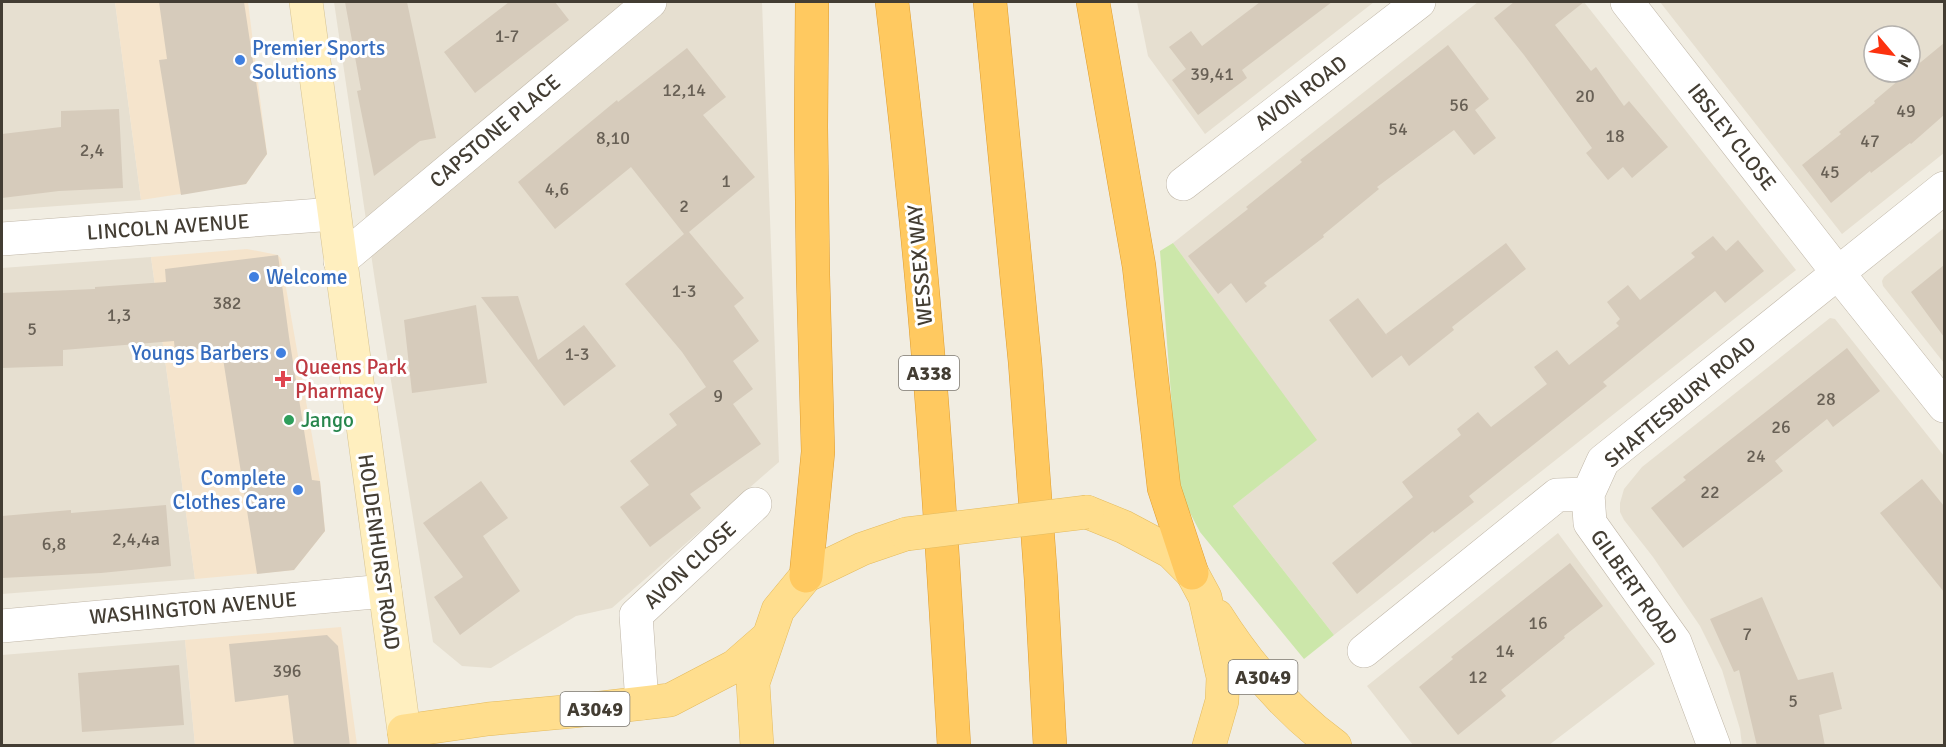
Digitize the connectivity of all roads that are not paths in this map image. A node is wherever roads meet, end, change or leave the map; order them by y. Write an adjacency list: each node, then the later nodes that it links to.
1 (306, 2): 11 (street, HOLDENHURST ROAD)
2 (650, 2): 13 (street, CAPSTONE PLACE)
3 (812, 2): 18 (highway)
4 (892, 2): 27 (highway, WESSEX WAY / A338)
5 (990, 2): 28 (highway)
6 (1093, 2): 19 (highway)
7 (1419, 2): 9 (street, AVON ROAD)
8 (1627, 2): 14 (street, IBSLEY CLOSE)
9 (1183, 184)
10 (1944, 188): 14 (street, SHAFTESBURY ROAD)
11 (334, 214): 12 (street, LINCOLN AVENUE); 13 (street, HOLDENHURST ROAD)
12 (2, 239)
13 (340, 261): 20 (street, HOLDENHURST ROAD)
14 (1838, 273): 15 (street, IBSLEY CLOSE); 16 (street, SHAFTESBURY ROAD)
15 (1944, 406)
16 (1588, 494): 23 (street); 31 (street, GILBERT ROAD)
17 (755, 504): 24 (street, AVON CLOSE)
18 (806, 576): 19 (main road, A3049, bridge); 22 (main road, A3049)
19 (1198, 585): 29 (main road, A3049); 30 (main road, A3049)
20 (385, 591): 21 (street, WASHINGTON AVENUE); 25 (street, HOLDENHURST ROAD)
21 (2, 626)
22 (767, 638): 24 (main road, A3049); 26 (main road, A3049)
23 (1364, 651)
24 (642, 703): 25 (main road, A3049)
25 (405, 738)
26 (757, 746)
27 (954, 746)
28 (1050, 746)
29 (1209, 746)
30 (1335, 746)
31 (1714, 746)

